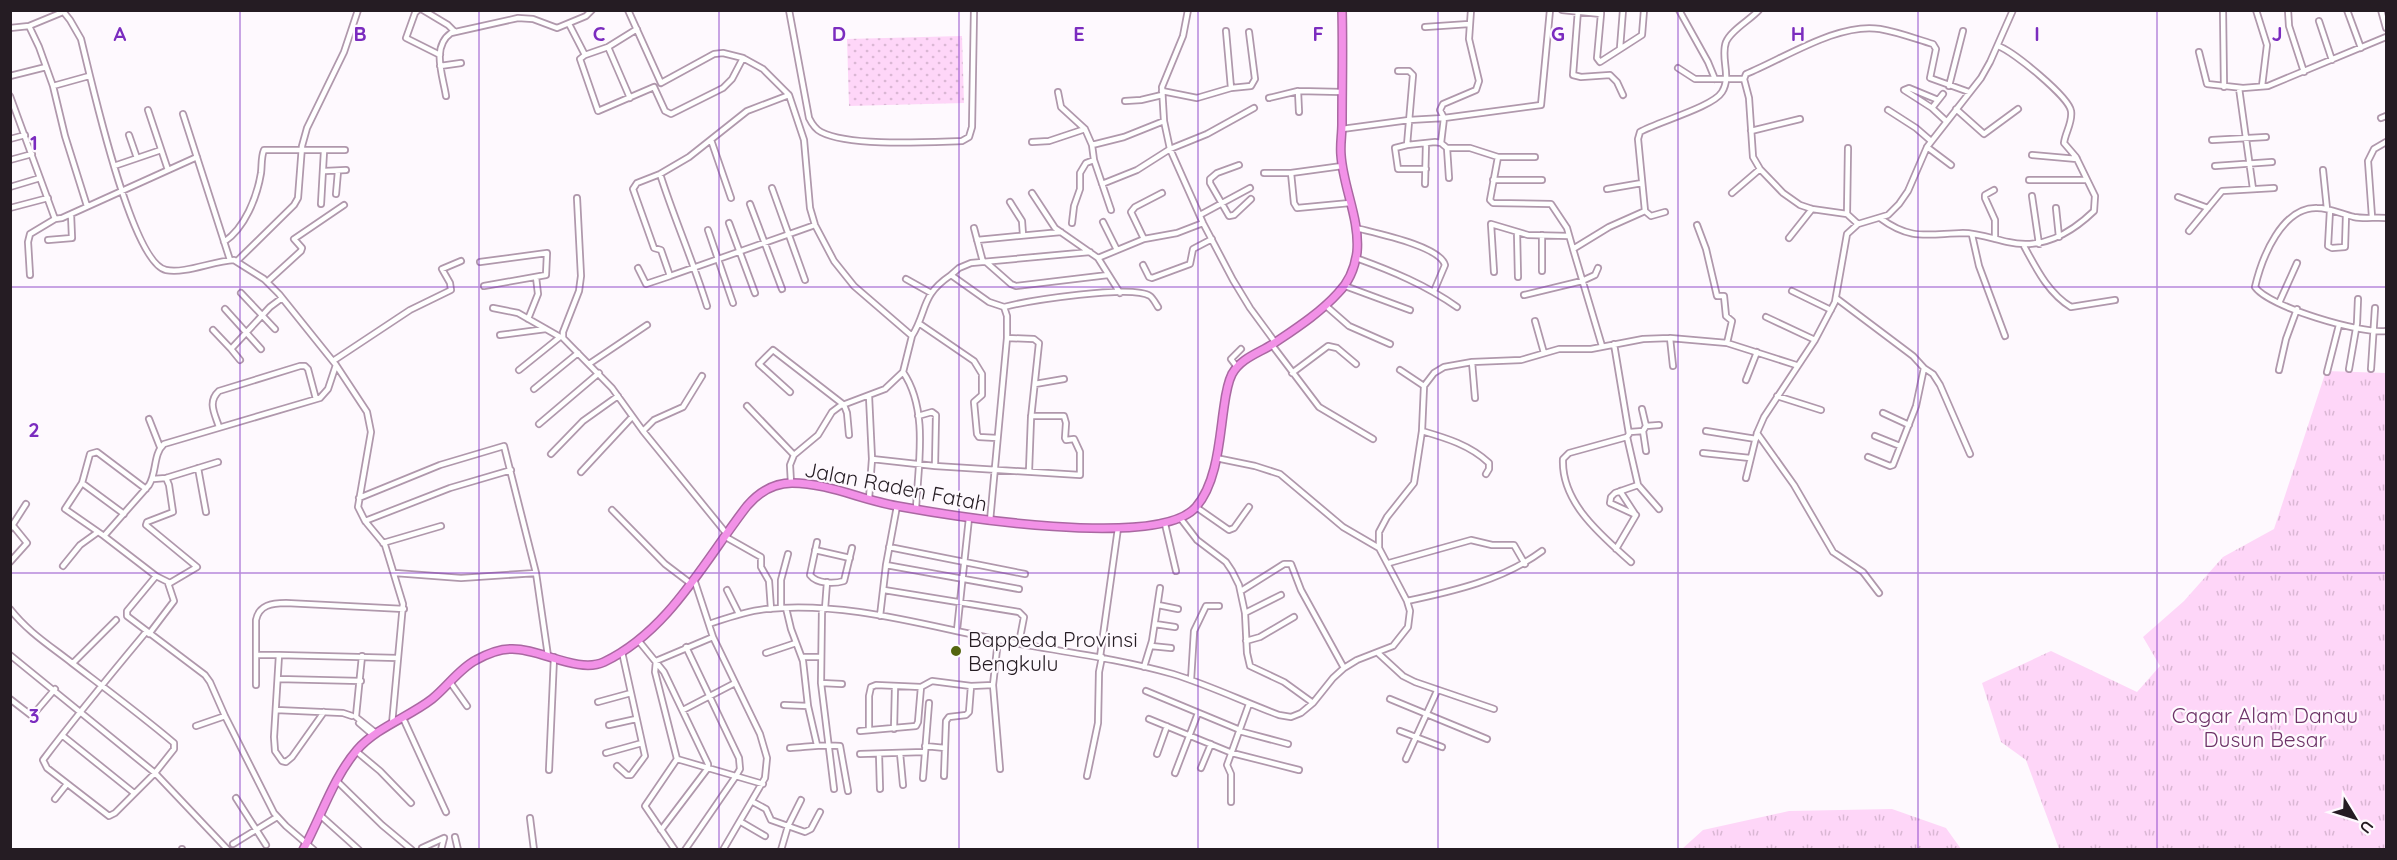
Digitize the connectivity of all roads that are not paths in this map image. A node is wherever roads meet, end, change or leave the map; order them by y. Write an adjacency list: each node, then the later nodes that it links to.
1 (358, 10): 117 (street)
2 (418, 10): 44 (street)
3 (423, 10): 35 (street)
4 (592, 10): 27 (street)
5 (628, 10): 33 (street)
6 (792, 10): 22 (street)
7 (1188, 10): 71 (street)
8 (1471, 10): 28 (street)
9 (1550, 10): 89 (street)
10 (1562, 10): 24 (street)
11 (1623, 10): 41 (street)
12 (1644, 10): 41 (street)
13 (1679, 10): 57 (street)
14 (1759, 10): 56 (street)
15 (2013, 10): 39 (street)
16 (2223, 10): 64 (street)
17 (2256, 10): 62 (street)
18 (2288, 10): 53 (street)
19 (2347, 10): 42 (street)
20 (2381, 10): 32 (street)
21 (62, 11): 29 (street); 55 (street)
22 (974, 11)
23 (1341, 11): 69 (highway)
24 (1578, 11): 25 (street); 74 (street)
25 (1601, 12): 41 (street)
26 (2319, 21): 47 (street)
27 (569, 24): 35 (street); 45 (street)
28 (1469, 24): 30 (street); 89 (street)
29 (29, 26): 31 (street); 50 (street)
30 (1425, 27)
31 (10, 28)
32 (2386, 28)
33 (637, 29): 40 (street); 59 (street)
34 (1226, 31): 65 (street)
35 (454, 32): 44 (street)
36 (1249, 32): 65 (street)
37 (1963, 32): 61 (street)
38 (2386, 37): 42 (street)
39 (1998, 46): 70 (street); 125 (street)
40 (608, 47): 45 (street); 77 (street)
41 (1620, 48)
42 (2361, 48): 47 (street)
43 (2199, 52): 64 (street)
44 (440, 55): 49 (street)
45 (585, 56): 77 (street)
46 (743, 58): 59 (street); 63 (street); 73 (street)
47 (2332, 60): 53 (street)
48 (461, 63): 49 (street)
49 (440, 66): 76 (street)
50 (46, 67): 54 (street); 60 (street)
51 (1678, 68): 57 (street)
52 (1398, 71): 91 (street)
53 (2304, 72): 62 (street)
54 (10, 76)
55 (90, 76): 60 (street); 132 (street)
56 (1727, 78): 57 (street); 58 (street); 151 (street)
57 (1715, 79)
58 (1744, 79): 61 (street); 96 (street)
59 (661, 83): 63 (street)
60 (53, 86): 178 (street)
61 (1948, 86): 70 (street)
62 (2262, 86): 66 (street)
63 (654, 87): 77 (street)
64 (2224, 87): 66 (street)
65 (1231, 88): 71 (street)
66 (2239, 88): 100 (street)
67 (1298, 91): 69 (street); 78 (street); 87 (street)
68 (1058, 92): 94 (street)
69 (1342, 92): 95 (highway)
70 (1969, 92): 83 (street)
71 (1162, 93): 80 (street); 92 (street)
72 (1943, 94): 79 (street)
73 (789, 95): 102 (street); 200 (street)
74 (1623, 95)
75 (10, 96): 97 (street)
76 (446, 96)
77 (630, 98)
78 (1269, 98)
79 (1938, 100): 82 (street); 82 (street)
80 (1125, 101)
81 (1254, 108): 114 (street)
82 (1932, 108): 93 (street)
83 (1956, 109): 84 (street); 93 (street)
84 (2018, 109)
85 (148, 110): 115 (street)
86 (1888, 110): 104 (street)
87 (1299, 112)
88 (183, 114): 121 (street)
89 (1444, 118): 91 (street); 108 (street)
90 (1800, 118): 96 (street)
91 (1408, 120): 95 (street); 110 (street)
92 (1164, 121): 109 (street); 114 (street)
93 (1946, 121): 104 (street)
94 (1085, 129): 105 (street); 109 (street)
95 (1342, 129): 133 (highway)
96 (1751, 131): 135 (street)
97 (25, 135): 101 (street); 119 (street)
98 (129, 135): 124 (street)
99 (2266, 137): 100 (street)
100 (2247, 139): 103 (street); 129 (street)
101 (10, 140)
102 (711, 140): 144 (street); 170 (street)
103 (2212, 140)
104 (1931, 141): 111 (street)
105 (1032, 142)
106 (2386, 142): 192 (street)
107 (1426, 143): 108 (street); 110 (street); 138 (street)
108 (1441, 143): 112 (street)
109 (1092, 145): 127 (street)
110 (1407, 145): 138 (street)
111 (1927, 147): 131 (street); 191 (street)
112 (1447, 148): 122 (street); 146 (street)
113 (1848, 148): 188 (street)
114 (1170, 149): 152 (street); 189 (street)
115 (161, 150): 124 (street); 136 (street)
116 (345, 150): 118 (street)
117 (301, 151): 118 (street); 220 (street); 231 (street)
118 (324, 151): 140 (street)
119 (32, 154): 126 (street); 145 (street)
120 (2032, 154): 125 (street)
121 (197, 157): 136 (street); 220 (street)
122 (1498, 157): 123 (street); 147 (street)
123 (1535, 157)
124 (137, 158): 132 (street)
125 (2077, 159): 150 (street)
126 (10, 160)
127 (1094, 160): 152 (street); 197 (street)
128 (2272, 162): 129 (street)
129 (2252, 164): 134 (street); 159 (street)
130 (1239, 165): 176 (street)
131 (1951, 165)
132 (114, 166): 160 (street)
133 (1342, 166): 143 (street); 173 (highway)
134 (2215, 166)
135 (1760, 169): 164 (street); 182 (street)
136 (168, 170): 160 (street)
137 (346, 170): 141 (street)
138 (1426, 170): 153 (street)
139 (2323, 170): 183 (street)
140 (325, 171): 141 (street); 174 (street)
141 (338, 171): 165 (street)
142 (1264, 173): 143 (street)
143 (1291, 173): 173 (street)
144 (660, 174): 239 (street); 246 (street)
145 (40, 178): 154 (street); 168 (street)
146 (1449, 178)
147 (1493, 180): 148 (street); 212 (street)
148 (1542, 180)
149 (2029, 180): 150 (street)
150 (2087, 180): 213 (street)
151 (1642, 183): 158 (street); 185 (street)
152 (1102, 184): 184 (street)
153 (1425, 184)
154 (10, 187)
155 (772, 188): 208 (street)
156 (1250, 188): 176 (street)
157 (2274, 188): 159 (street)
158 (1607, 189)
159 (2253, 189): 181 (street)
160 (121, 190): 178 (street); 230 (street)
161 (1994, 190): 217 (street)
162 (1032, 193): 206 (street)
163 (1162, 193): 215 (street)
164 (1732, 193)
165 (336, 194)
166 (2032, 196): 222 (street)
167 (2178, 197): 181 (street)
168 (48, 198): 179 (street); 194 (street)
169 (577, 198): 295 (street)
170 (731, 198)
171 (1251, 199): 176 (street)
172 (1011, 202): 209 (street)
173 (1350, 203): 203 (highway)
174 (321, 204)
175 (750, 204): 221 (street)
176 (1220, 204): 189 (street)
177 (344, 205): 252 (street)
178 (87, 206): 187 (street)
179 (10, 208)
180 (2056, 208): 213 (street)
181 (2208, 208): 205 (street)
182 (1812, 209): 188 (street); 214 (street)
183 (2328, 209): 190 (street); 190 (street); 268 (street)
184 (1111, 210)
185 (1645, 210): 186 (street); 224 (street)
186 (1665, 212)
187 (71, 214): 194 (street); 218 (street)
188 (1847, 214): 199 (street)
189 (1200, 215): 198 (street)
190 (2346, 215): 192 (street)
191 (1880, 218): 199 (street); 211 (street)
192 (2372, 218): 193 (street)
193 (2386, 218)
194 (55, 219): 244 (street)
195 (1103, 222): 225 (street)
196 (729, 223): 226 (street)
197 (1072, 223)
198 (1203, 223): 215 (street); 216 (street)
199 (1858, 224): 264 (street)
200 (815, 225): 208 (street); 296 (street)
201 (1697, 225): 301 (street)
202 (974, 228): 219 (street)
203 (1356, 228): 229 (highway); 256 (street)
204 (708, 230): 233 (street)
205 (2189, 231)
206 (1061, 232): 209 (street); 227 (street)
207 (1517, 232): 210 (street); 242 (street); 248 (street)
208 (789, 235): 221 (street); 250 (street)
209 (1023, 235): 219 (street)
210 (1542, 235): 212 (street); 241 (street)
211 (1972, 235): 217 (street); 297 (street)
212 (1569, 236): 224 (street)
213 (2059, 237): 222 (street)
214 (1789, 238)
215 (1144, 239): 225 (street)
216 (1212, 239): 237 (street); 302 (street)
217 (1995, 239): 223 (street)
218 (48, 240)
219 (977, 240): 235 (street)
220 (224, 242): 230 (street)
221 (765, 243): 226 (street); 255 (street)
222 (2039, 244): 223 (street)
223 (2024, 246): 266 (street)
224 (1573, 249): 251 (street)
225 (1117, 250): 228 (street)
226 (741, 252): 233 (street); 259 (street)
227 (1090, 252): 228 (street); 235 (street)
228 (1098, 258): 243 (street)
229 (1356, 258): 254 (highway); 256 (street)
230 (230, 261): 231 (street)
231 (237, 261): 252 (street)
232 (461, 261): 314 (street)
233 (720, 261): 239 (street); 267 (street)
234 (480, 262): 247 (street)
235 (984, 262): 243 (street); 245 (street)
236 (2297, 263): 268 (street)
237 (1143, 265)
238 (638, 268): 246 (street)
239 (695, 268): 246 (street); 270 (street)
240 (1598, 268): 251 (street)
241 (1542, 271)
242 (1494, 272)
243 (1108, 274): 261 (street)
244 (30, 275)
245 (951, 275): 260 (street); 271 (street)
246 (670, 276)
247 (536, 277): 253 (street); 282 (street)
248 (1518, 277)
249 (906, 279): 260 (street)
250 (805, 280)
251 (1582, 281): 262 (street); 305 (street)
252 (267, 282): 263 (street)
253 (484, 285)
254 (1345, 286): 269 (highway); 278 (street)
255 (782, 289)
256 (1434, 291): 273 (street)
257 (1792, 291): 279 (street)
258 (241, 293): 280 (street)
259 (755, 293)
260 (931, 293): 284 (street)
261 (1120, 293): 271 (street); 272 (street)
262 (1524, 295)
263 (282, 298): 280 (street); 314 (street)
264 (1836, 298): 279 (street); 320 (street)
265 (2358, 299): 290 (street)
266 (2115, 300)
267 (733, 303)
268 (2279, 303): 277 (street)
269 (1325, 305): 302 (highway); 303 (street)
270 (707, 306)
271 (1004, 307): 298 (street)
272 (1158, 307)
273 (1457, 307)
274 (493, 308): 282 (street)
275 (2375, 308): 292 (street)
276 (225, 309): 293 (street)
277 (2297, 309): 286 (street); 325 (street)
278 (1410, 310)
279 (1831, 310): 300 (street)
280 (262, 316): 288 (street); 293 (street)
281 (1766, 317): 300 (street)
282 (528, 319): 287 (street)
283 (1535, 321): 311 (street)
284 (920, 324): 296 (street); 363 (street)
285 (647, 325): 315 (street)
286 (2340, 325): 290 (street); 327 (street)
287 (546, 328): 294 (street); 295 (street)
288 (275, 329)
289 (213, 330): 306 (street)
290 (2355, 330): 292 (street); 321 (street)
291 (2386, 331): 292 (street)
292 (2373, 332): 322 (street)
293 (246, 333): 306 (street); 307 (street)
294 (500, 335)
295 (561, 336): 310 (street); 323 (street)
296 (912, 336): 326 (street)
297 (2006, 336)
298 (1006, 338): 333 (street); 363 (street)
299 (1670, 338): 301 (street); 304 (street); 318 (street)
300 (1815, 340): 317 (street)
301 (1727, 343): 309 (street)
302 (1274, 344): 319 (highway); 329 (street)
303 (1390, 344)
304 (1614, 344): 305 (street); 360 (street)
305 (1602, 346): 311 (street)
306 (231, 349): 312 (street)
307 (261, 349)
308 (1241, 349): 319 (street)
309 (1757, 352): 317 (street); 332 (street)
310 (578, 353): 315 (street); 335 (street)
311 (1544, 353): 313 (street)
312 (240, 360)
313 (1472, 362): 334 (street); 340 (street)
314 (334, 363): 341 (street); 393 (street)
315 (589, 364): 328 (street)
316 (1356, 364): 329 (street)
317 (1797, 365): 339 (street)
318 (1673, 366)
319 (1237, 367): 373 (highway, Jalan Raden Fatah)
320 (1924, 368): 353 (street); 370 (street)
321 (2349, 369)
322 (2371, 369)
323 (519, 370)
324 (1400, 370): 334 (street)
325 (2279, 370)
326 (903, 372): 338 (street); 347 (street)
327 (2327, 372)
328 (599, 373): 337 (street); 351 (street)
329 (1292, 373): 364 (street)
330 (702, 376): 357 (street)
331 (1064, 378): 333 (street)
332 (1746, 380)
333 (1035, 384): 348 (street)
334 (1424, 386): 356 (street)
335 (534, 389)
336 (790, 392): 342 (street)
337 (618, 396): 349 (street); 369 (street)
338 (869, 396): 342 (street); 375 (street)
339 (1777, 396): 345 (street); 361 (street)
340 (1475, 398)
341 (316, 399): 354 (street); 354 (street)
342 (844, 405): 359 (street); 371 (street)
343 (747, 406): 371 (street)
344 (1642, 409): 355 (street)
345 (1821, 410)
346 (1883, 413): 353 (street)
347 (918, 416): 377 (street); 378 (street)
348 (1031, 416): 382 (street); 382 (street)
349 (632, 417): 357 (street); 383 (street)
350 (149, 419): 366 (street)
351 (539, 424)
352 (1659, 425): 355 (street)
353 (1909, 425): 365 (street)
354 (219, 427): 366 (street)
355 (1644, 429): 360 (street); 367 (street)
356 (1422, 430): 384 (street); 420 (street)
357 (643, 431): 414 (street)
358 (1706, 432): 361 (street)
359 (849, 435)
360 (1628, 435): 390 (street); 421 (street)
361 (1756, 436): 374 (street); 447 (street)
362 (1875, 436): 365 (street)
363 (997, 438): 380 (street)
364 (1373, 439)
365 (1900, 446): 372 (street)
366 (160, 447): 387 (street)
367 (1646, 450)
368 (1703, 453): 374 (street)
369 (551, 454)
370 (1970, 454)
371 (794, 455): 389 (street)
372 (1868, 457)
373 (1216, 458): 397 (highway, Jalan Raden Fatah); 420 (street)
374 (1750, 458): 386 (street)
375 (872, 459): 377 (street); 394 (street)
376 (218, 462): 379 (street)
377 (918, 463): 378 (street); 399 (street)
378 (935, 466): 380 (street)
379 (198, 468): 385 (street); 402 (street)
380 (994, 469): 382 (street); 407 (street)
381 (511, 470): 393 (street); 408 (street); 435 (street)
382 (1029, 471)
383 (581, 472)
384 (1486, 474)
385 (166, 478): 387 (street); 441 (street)
386 (1746, 478)
387 (153, 479): 391 (street)
388 (82, 483): 391 (street); 403 (street); 413 (street)
389 (791, 483): 394 (highway, Jalan Raden Fatah); 414 (highway, Jalan Raden Fatah)
390 (1638, 485): 392 (street); 400 (street)
391 (146, 489): 403 (street)
392 (1620, 491): 404 (street); 404 (street)
393 (359, 498): 408 (street)
394 (868, 499): 396 (highway, Jalan Raden Fatah)
395 (26, 504): 411 (street)
396 (897, 506): 399 (highway, Jalan Raden Fatah); 418 (street)
397 (1196, 507): 398 (street); 406 (highway, Jalan Raden Fatah)
398 (1249, 507)
399 (916, 509): 405 (highway, Jalan Raden Fatah)
400 (1659, 509)
401 (612, 510): 439 (street)
402 (206, 512)
403 (124, 514): 415 (street)
404 (1635, 515): 421 (street)
405 (969, 518): 407 (highway, Jalan Raden Fatah); 426 (street)
406 (1181, 519): 409 (highway, Jalan Raden Fatah); 446 (street)
407 (990, 520): 412 (highway, Jalan Raden Fatah)
408 (365, 521): 417 (street)
409 (1165, 524): 412 (highway, Jalan Raden Fatah); 433 (street)
410 (441, 526): 417 (street)
411 (12, 528): 427 (street)
412 (1118, 528): 488 (street)
413 (98, 532): 415 (street); 432 (street)
414 (725, 535): 439 (highway, Jalan Raden Fatah); 457 (street)
415 (104, 536): 437 (street)
416 (817, 542): 422 (street)
417 (383, 543): 434 (street)
418 (889, 547): 426 (street); 431 (street)
419 (852, 548): 425 (street)
420 (1379, 548): 429 (street)
421 (1616, 549): 428 (street)
422 (815, 550): 425 (street); 440 (street)
423 (1542, 551): 430 (street)
424 (788, 554): 453 (street)
425 (850, 558): 440 (street)
426 (963, 560): 436 (street); 438 (street)
427 (10, 562)
428 (1631, 562)
429 (1389, 563): 430 (street); 449 (street)
430 (1524, 564): 449 (street)
431 (886, 565): 438 (street); 445 (street)
432 (63, 566)
433 (1176, 571)
434 (395, 573): 435 (street); 456 (street)
435 (536, 573): 485 (street)
436 (1025, 573)
437 (156, 576): 441 (street); 468 (street)
438 (962, 577): 443 (street); 450 (street)
439 (692, 581): 464 (street); 470 (highway, Jalan Raden Fatah)
440 (827, 582): 454 (street)
441 (168, 583): 468 (street)
442 (1160, 588): 451 (street)
443 (1019, 589)
444 (727, 590): 460 (street)
445 (884, 590): 450 (street); 461 (street)
446 (1241, 591): 459 (street); 493 (street)
447 (1879, 593)
448 (1281, 595): 459 (street)
449 (1407, 601): 480 (street)
450 (961, 603): 467 (street); 473 (street)
451 (1158, 605): 458 (street); 465 (street)
452 (1219, 606): 495 (street)
453 (784, 608): 454 (street); 457 (street); 474 (street)
454 (824, 608): 461 (street); 487 (street)
455 (10, 609): 491 (street)
456 (404, 609): 482 (street); 489 (street)
457 (771, 609): 460 (street)
458 (1178, 609)
459 (1245, 613): 472 (street)
460 (739, 614): 464 (street)
461 (880, 616): 467 (street)
462 (1294, 617): 472 (street)
463 (116, 620): 491 (street)
464 (709, 624): 469 (street)
465 (1155, 624): 466 (street); 475 (street)
466 (1175, 627)
467 (957, 630): 471 (street)
468 (148, 633): 503 (street); 528 (street)
469 (713, 637): 476 (street); 499 (street)
470 (638, 640): 478 (highway, Jalan Raden Fatah); 490 (street)
471 (998, 640): 473 (street); 502 (street)
472 (1246, 641): 516 (street)
473 (1019, 643): 488 (street)
474 (796, 644): 479 (street); 486 (street)
475 (1151, 646): 477 (street); 492 (street)
476 (686, 647): 490 (street); 511 (street)
477 (1171, 648)
478 (622, 652): 485 (highway, Jalan Raden Fatah); 510 (street)
479 (766, 653)
480 (1378, 653): 493 (street); 509 (street)
481 (10, 655): 507 (street)
482 (257, 655): 483 (street); 501 (street)
483 (279, 655): 484 (street); 494 (street)
484 (362, 656): 489 (street); 496 (street)
485 (551, 656): 497 (highway, Jalan Raden Fatah); 569 (street)
486 (802, 657): 487 (street); 520 (street)
487 (821, 657): 498 (street)
488 (1101, 657): 492 (street); 575 (street)
489 (398, 658): 533 (street)
490 (656, 661): 522 (street); 563 (street)
491 (73, 663): 503 (street)
492 (1144, 667): 495 (street)
493 (1344, 668): 516 (street)
494 (279, 679): 496 (street); 521 (street)
495 (1191, 680): 517 (street)
496 (360, 681): 529 (street)
497 (450, 682): 519 (street); 530 (highway, Jalan Raden Fatah)
498 (821, 682): 500 (street); 551 (street)
499 (735, 683): 511 (street); 579 (street)
500 (842, 684)
501 (256, 685)
502 (993, 685): 504 (street); 568 (street)
503 (102, 686): 524 (street); 571 (street)
504 (971, 686): 506 (street); 554 (street)
505 (896, 687): 506 (street); 537 (street); 538 (street)
506 (921, 687): 537 (street)
507 (55, 689): 512 (street); 524 (street)
508 (1146, 691): 526 (street)
509 (1437, 691): 523 (street); 527 (street)
510 (632, 693): 514 (street); 531 (street)
511 (709, 696): 522 (street); 573 (street)
512 (10, 699)
513 (1390, 699): 527 (street)
514 (598, 702)
515 (929, 703): 555 (street)
516 (1313, 703): 517 (street)
517 (1249, 704): 540 (street)
518 (784, 705): 520 (street)
519 (467, 706)
520 (808, 706): 550 (street)
521 (276, 710): 525 (street); 525 (street)
522 (683, 710): 566 (street)
523 (1494, 710)
524 (82, 711): 544 (street); 571 (street)
525 (324, 712): 529 (street)
526 (1198, 712): 540 (street); 543 (street)
527 (1426, 714): 545 (street); 546 (street)
528 (225, 716): 535 (street); 594 (street)
529 (355, 717): 542 (street)
530 (403, 718): 533 (highway, Jalan Raden Fatah); 591 (street)
531 (636, 719): 534 (street); 547 (street)
532 (1149, 719): 536 (street)
533 (392, 725): 542 (highway, Jalan Raden Fatah)
534 (609, 725)
535 (196, 726)
536 (1167, 726): 543 (street); 562 (street)
537 (894, 729): 538 (street)
538 (869, 730): 539 (street)
539 (860, 731)
540 (1240, 731): 549 (street); 559 (street)
541 (1400, 731): 545 (street)
542 (374, 734): 556 (highway, Jalan Raden Fatah)
543 (1189, 735): 548 (street); 572 (street)
544 (63, 736): 578 (street); 584 (street)
545 (1416, 738): 552 (street); 564 (street)
546 (1487, 739)
547 (642, 743): 557 (street); 565 (street)
548 (1211, 744): 559 (street); 567 (street)
549 (1288, 744)
550 (816, 745): 551 (street); 553 (street)
551 (830, 745): 581 (street); 583 (street)
552 (1443, 747)
553 (790, 748)
554 (945, 748): 555 (street); 574 (street)
555 (925, 749): 558 (street); 576 (street)
556 (356, 751): 577 (highway, Jalan Raden Fatah); 590 (street)
557 (606, 753)
558 (900, 753): 561 (street); 580 (street)
559 (1232, 753): 570 (street); 589 (street)
560 (860, 754): 561 (street)
561 (879, 754): 582 (street)
562 (1157, 754)
563 (677, 759): 566 (street); 599 (street)
564 (1406, 759)
565 (617, 766)
566 (708, 768): 573 (street); 599 (street)
567 (1201, 768)
568 (1000, 769)
569 (549, 770)
570 (1299, 770)
571 (155, 773): 584 (street); 605 (street)
572 (1175, 773)
573 (736, 776): 579 (street); 614 (street)
574 (944, 776)
575 (1087, 776)
576 (923, 778)
577 (338, 782): 593 (highway, Jalan Raden Fatah); 608 (street)
578 (67, 784): 584 (street); 585 (street)
579 (763, 784): 588 (street)
580 (903, 785)
581 (834, 789)
582 (880, 789)
583 (848, 791)
584 (134, 793)
585 (55, 798)
586 (236, 798): 598 (street)
587 (801, 800): 597 (street)
588 (753, 802): 596 (street); 597 (street)
589 (1231, 802)
590 (411, 803)
591 (446, 812)
592 (820, 812): 597 (street)
593 (321, 816): 604 (highway, Jalan Raden Fatah); 607 (street)
594 (277, 817): 598 (street); 604 (street)
595 (530, 818): 612 (street)
596 (741, 822): 600 (street); 615 (street)
597 (788, 825): 616 (street)
598 (257, 830): 602 (street); 603 (street)
599 (661, 830): 613 (street)
600 (765, 836)
601 (455, 837): 611 (street)
602 (233, 844)
603 (266, 845)
604 (305, 846): 606 (street)
605 (228, 849)
606 (314, 849)
607 (359, 849)
608 (412, 849)
609 (423, 849): 610 (street)
610 (441, 849)
611 (458, 849)
612 (534, 849)
613 (675, 849)
614 (685, 849)
615 (723, 849)
616 (781, 849)

